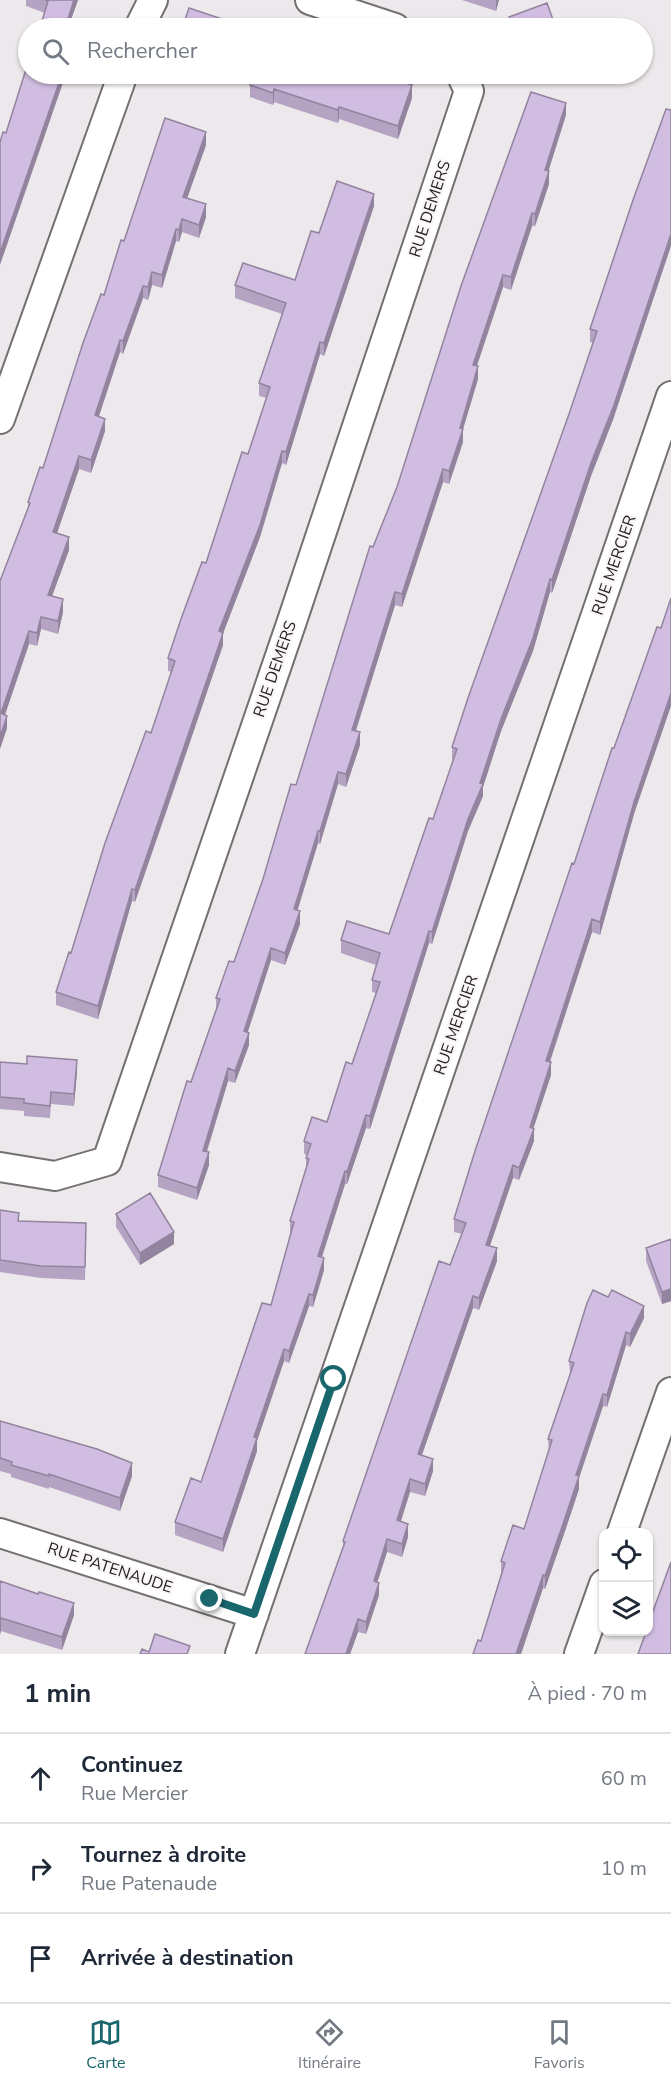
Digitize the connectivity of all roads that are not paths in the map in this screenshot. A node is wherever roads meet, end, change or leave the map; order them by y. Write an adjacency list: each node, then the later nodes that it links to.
1 (153, 0): 3 (street)
2 (310, 0): 4 (street)
3 (145, 18)
4 (365, 18)
5 (119, 84): 8 (street)
6 (466, 84): 10 (street, RUE DEMERS)
7 (671, 396): 9 (street, RUE MERCIER)
8 (0, 419)
9 (660, 465): 15 (street, RUE MERCIER)
10 (0, 1167)
11 (671, 1392): 12 (street)
12 (624, 1528)
13 (0, 1533): 15 (street, RUE PATENAUDE)
14 (599, 1596): 17 (street)
15 (254, 1614): 16 (street, RUE MERCIER)
16 (240, 1654)
17 (579, 1654)

